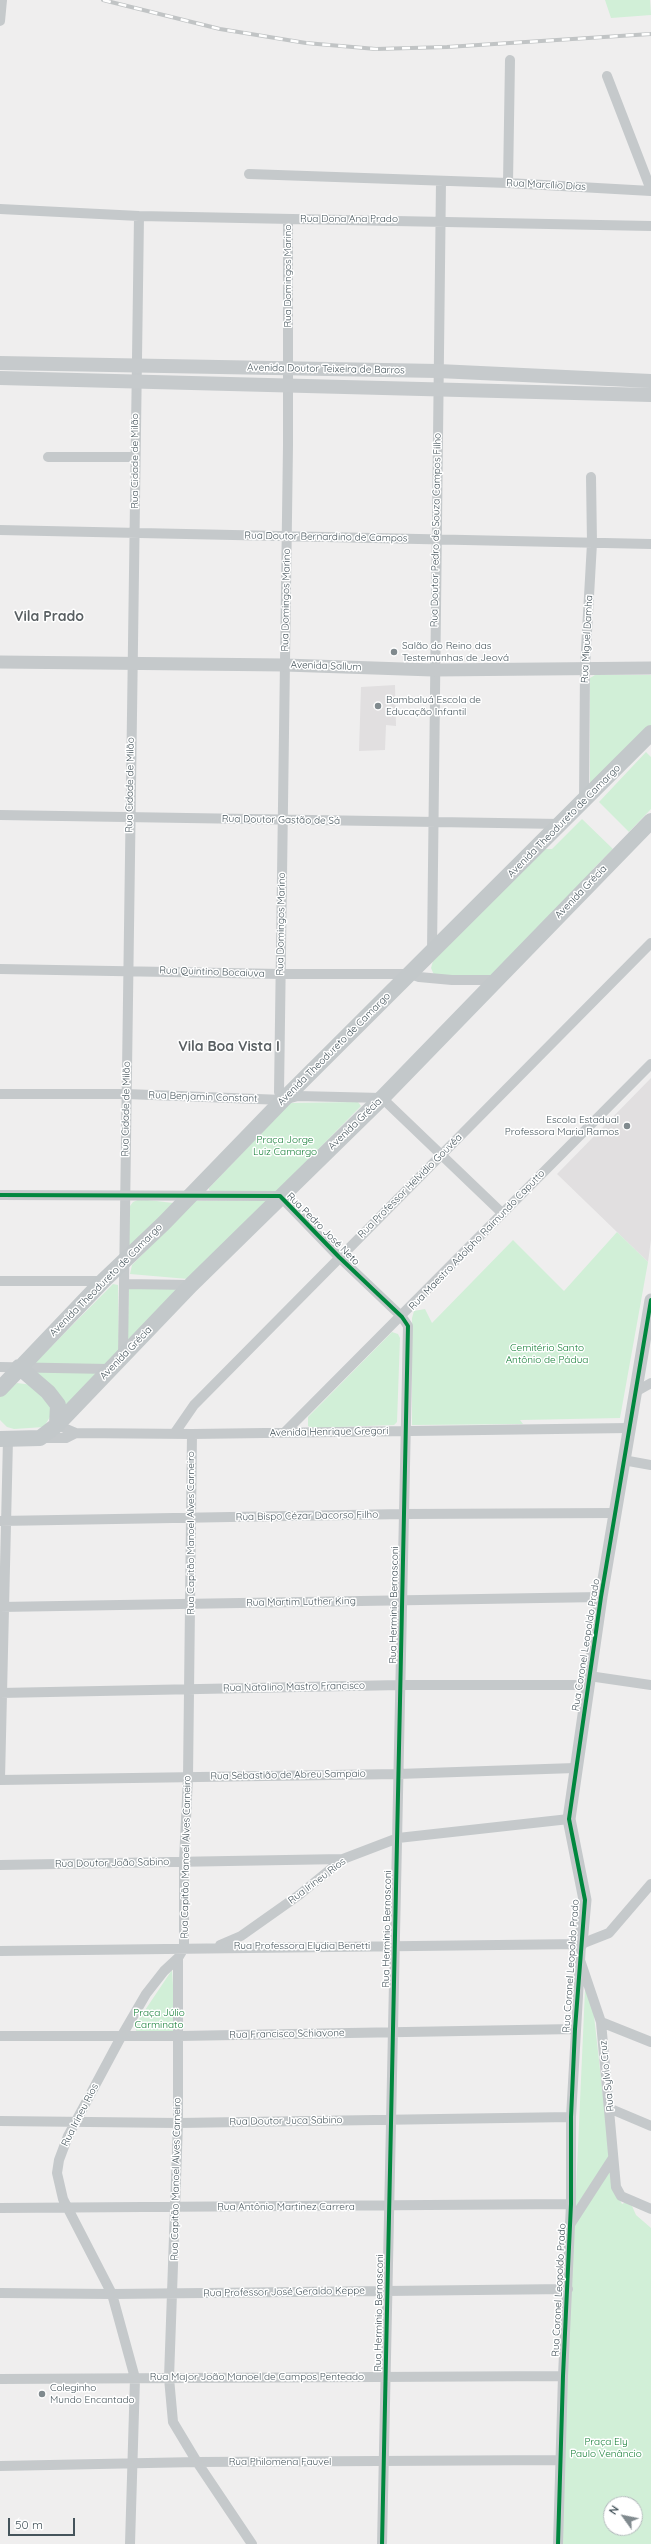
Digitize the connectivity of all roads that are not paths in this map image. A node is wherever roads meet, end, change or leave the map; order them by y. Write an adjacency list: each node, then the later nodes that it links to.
1 (2, 0): 2 (street)
2 (0, 21)
3 (510, 60): 7 (street)
4 (607, 76): 8 (street)
5 (249, 174): 6 (street, Rua Marcílio Dias)
6 (440, 181): 7 (street, Rua Marcílio Dias); 12 (street, Rua Doutor Pedro de Souza Campos Filho)
7 (508, 183): 8 (street, Rua Marcílio Dias)
8 (651, 191)
9 (0, 210): 10 (street, Rua Dona Ana Prado)
10 (139, 216): 11 (street, Rua Dona Ana Prado); 15 (street, Rua Cidade de Milão)
11 (288, 219): 12 (street, Rua Dona Ana Prado); 16 (street, Rua Domingos Marino)
12 (442, 220): 13 (street, Rua Dona Ana Prado); 17 (street, Rua Doutor Pedro de Souza Campos Filho)
13 (651, 226)
14 (0, 362): 15 (main road, Avenida Doutor Teixeira de Barros)
15 (136, 366): 16 (main road, Avenida Doutor Teixeira de Barros); 19 (street, Rua Cidade de Milão)
16 (288, 368): 17 (main road, Avenida Doutor Teixeira de Barros); 21 (street, Rua Domingos Marino)
17 (438, 371): 20 (main road, Avenida Doutor Teixeira de Barros); 22 (street, Rua Doutor Pedro de Souza Campos Filho)
18 (0, 378): 19 (main road, Avenida Doutor Teixeira de Barros)
19 (136, 381): 21 (main road, Avenida Doutor Teixeira de Barros); 25 (street, Rua Cidade de Milão)
20 (651, 381)
21 (288, 385): 22 (main road, Avenida Doutor Teixeira de Barros); 29 (street, Rua Domingos Marino)
22 (439, 388): 23 (main road, Avenida Doutor Teixeira de Barros); 30 (street, Rua Doutor Pedro de Souza Campos Filho)
23 (651, 395)
24 (48, 457): 25 (street)
25 (135, 457): 28 (street, Rua Cidade de Milão)
26 (591, 477): 31 (street, Rua Miguel Damha)
27 (0, 530): 28 (street, Rua Doutor Bernardino de Campos)
28 (135, 534): 29 (street, Rua Doutor Bernardino de Campos); 34 (street, Rua Cidade de Milão)
29 (286, 537): 30 (street, Rua Doutor Bernardino de Campos); 35 (street, Rua Domingos Marino)
30 (437, 539): 31 (street, Rua Doutor Bernardino de Campos); 38 (street, Rua Doutor Pedro de Souza Campos Filho)
31 (592, 543): 32 (street, Rua Doutor Bernardino de Campos); 36 (street, Rua Miguel Damha)
32 (651, 544)
33 (0, 662): 34 (street, Avenida Sallum)
34 (132, 665): 35 (street, Avenida Sallum); 42 (street, Rua Cidade de Milão)
35 (285, 665): 38 (street, Avenida Sallum); 43 (street, Rua Domingos Marino)
36 (585, 667): 37 (street, Avenida Sallum); 38 (street, Avenida Sallum); 40 (street, Rua Miguel Damha)
37 (651, 668)
38 (433, 670): 45 (street, Rua Doutor Pedro de Souza Campos Filho)
39 (651, 733): 40 (main road, Avenida Theodureto de Camargo)
40 (584, 802): 46 (main road, Avenida Theodureto de Camargo)
41 (0, 815): 42 (street, Rua Doutor Gastão de Sá)
42 (130, 818): 43 (street, Rua Doutor Gastão de Sá); 50 (street, Rua Cidade de Milão)
43 (283, 820): 45 (street, Rua Doutor Gastão de Sá); 51 (street, Rua Domingos Marino)
44 (651, 821): 53 (main road, Avenida Grécia)
45 (434, 822): 46 (street, Rua Doutor Gastão de Sá); 48 (street, Rua Doutor Pedro de Souza Campos Filho)
46 (561, 824): 48 (main road, Avenida Theodureto de Camargo)
47 (651, 943): 59 (street, Rua Professor Helvidio Gouvêa)
48 (432, 951): 52 (main road, Avenida Theodureto de Camargo)
49 (0, 969): 50 (street, Rua Quintino Bocaiuva)
50 (128, 970): 51 (street, Rua Quintino Bocaiuva); 56 (street, Rua Cidade de Milão)
51 (281, 974): 52 (street, Rua Quintino Bocaiuva); 58 (street, Rua Domingos Marino)
52 (410, 974): 53 (street, Rua Quintino Bocaiuva); 58 (main road, Avenida Theodureto de Camargo)
53 (496, 980): 57 (main road, Avenida Grécia)
54 (651, 1064): 64 (street, Rua Maestro Adolpho Raimundo Caputto)
55 (0, 1094): 56 (street, Rua Benjamin Constant)
56 (126, 1094): 58 (street, Rua Benjamin Constant); 62 (street, Rua Cidade de Milão)
57 (382, 1098): 58 (street, Rua Benjamin Constant); 59 (street); 61 (main road, Avenida Grécia)
58 (283, 1100): 63 (main road, Avenida Theodureto de Camargo)
59 (442, 1153): 64 (street); 65 (street, Rua Professor Helvidio Gouvêa)
60 (0, 1195): 62 (street, Rua Pedro José Neto)
61 (280, 1196): 63 (street, Rua Pedro José Neto); 65 (street, Rua Pedro José Neto); 70 (main road, Avenida Grécia)
62 (125, 1197): 63 (street, Rua Pedro José Neto); 66 (street, Rua Cidade de Milão)
63 (190, 1197): 66 (main road, Avenida Theodureto de Camargo)
64 (502, 1214): 72 (street, Rua Maestro Adolpho Raimundo Caputto)
65 (339, 1258): 72 (street, Rua Pedro José Neto); 85 (street, Rua Professor Helvidio Gouvêa)
66 (124, 1262): 68 (main road, Avenida Theodureto de Camargo); 69 (street, Rua Cidade de Milão)
67 (0, 1281): 68 (street)
68 (103, 1281): 75 (main road, Avenida Theodureto de Camargo)
69 (125, 1284): 70 (street); 73 (street, Rua Cidade de Milão)
70 (191, 1285): 73 (main road, Avenida Grécia)
71 (651, 1300): 79 (street, Rua Coronel Leopoldo Prado)
72 (402, 1317): 82 (street, Rua Herminio Bernasconi); 83 (street, Rua Maestro Adolpho Raimundo Caputto)
73 (123, 1355): 76 (main road, Avenida Grécia)
74 (0, 1367): 75 (street)
75 (19, 1367): 76 (street); 78 (main road, Avenida Theodureto de Camargo); 80 (main road)
76 (109, 1369): 80 (main road, Avenida Grécia)
77 (651, 1383): 79 (street)
78 (0, 1389)
79 (637, 1391): 81 (street, Rua Coronel Leopoldo Prado)
80 (57, 1425): 84 (street); 88 (main road, Avenida Grécia)
81 (629, 1428): 82 (street, Avenida Henrique Gregori); 89 (street, Rua Coronel Leopoldo Prado)
82 (404, 1431): 83 (street, Avenida Henrique Gregori); 92 (street, Rua Herminio Bernasconi)
83 (285, 1432): 86 (street, Avenida Henrique Gregori)
84 (76, 1433): 85 (street, Avenida Henrique Gregori); 88 (street)
85 (174, 1434): 86 (street, Avenida Henrique Gregori)
86 (192, 1434): 93 (street, Rua Capitão Manoel Alves Carneiro)
87 (3, 1437): 88 (main road); 94 (street)
88 (40, 1438)
89 (623, 1460): 90 (street); 91 (street, Rua Coronel Leopoldo Prado)
90 (651, 1465)
91 (615, 1512): 92 (street, Rua Bispo Cézar Dacorso Filho); 95 (street, Rua Coronel Leopoldo Prado)
92 (404, 1514): 93 (street, Rua Bispo Cézar Dacorso Filho); 96 (street, Rua Herminio Bernasconi)
93 (191, 1519): 94 (street, Rua Bispo Cézar Dacorso Filho); 97 (street, Rua Capitão Manoel Alves Carneiro)
94 (3, 1521): 98 (street)
95 (601, 1597): 96 (street, Rua Martim Luther King); 99 (street, Rua Coronel Leopoldo Prado)
96 (402, 1601): 97 (street, Rua Martim Luther King); 100 (street, Rua Herminio Bernasconi)
97 (191, 1604): 98 (street, Rua Martim Luther King); 102 (street, Rua Capitão Manoel Alves Carneiro)
98 (2, 1607): 103 (street)
99 (589, 1680): 100 (street, Rua Natalino Mastro Francisco); 101 (street, Rua Natalino Mastro Francisco); 104 (street, Rua Coronel Leopoldo Prado)
100 (400, 1685): 102 (street, Rua Natalino Mastro Francisco); 105 (street, Rua Herminio Bernasconi)
101 (651, 1685)
102 (188, 1690): 103 (street, Rua Natalino Mastro Francisco); 106 (street, Rua Capitão Manoel Alves Carneiro)
103 (1, 1693): 107 (street)
104 (575, 1768): 105 (street, Rua Sebastião de Abreu Sampaio); 108 (street, Rua Coronel Leopoldo Prado)
105 (398, 1774): 106 (street, Rua Sebastião de Abreu Sampaio); 109 (street, Rua Herminio Bernasconi)
106 (188, 1777): 107 (street, Rua Sebastião de Abreu Sampaio); 111 (street, Rua Capitão Manoel Alves Carneiro)
107 (0, 1779)
108 (569, 1819): 109 (street, Rua Irineu Rios); 114 (street, Rua Coronel Leopoldo Prado)
109 (398, 1838): 110 (street, Rua Irineu Rios); 115 (street, Rua Herminio Bernasconi)
110 (343, 1859): 111 (street, Rua Doutor João Sabino); 116 (street, Rua Irineu Rios)
111 (184, 1861): 112 (street, Rua Doutor João Sabino); 117 (street, Rua Capitão Manoel Alves Carneiro)
112 (0, 1865)
113 (651, 1884): 114 (street, Rua Professora Elydia Benetti)
114 (581, 1944): 115 (street, Rua Professora Elydia Benetti); 120 (street, Rua Coronel Leopoldo Prado)
115 (395, 1946): 116 (street, Rua Professora Elydia Benetti); 123 (street, Rua Herminio Bernasconi)
116 (215, 1947): 117 (street, Rua Professora Elydia Benetti)
117 (184, 1948): 118 (street, Rua Professora Elydia Benetti); 119 (street, Rua Capitão Manoel Alves Carneiro)
118 (0, 1951)
119 (178, 1958): 125 (street, Rua Capitão Manoel Alves Carneiro); 126 (street, Rua Irineu Rios)
120 (580, 1958): 121 (street, Rua Sylvio Cruz); 122 (street, Rua Coronel Leopoldo Prado)
121 (601, 2022): 127 (street); 128 (street, Rua Sylvio Cruz)
122 (575, 2029): 123 (street, Rua Francisco Schiavone); 129 (street, Rua Coronel Leopoldo Prado)
123 (393, 2032): 125 (street, Rua Francisco Schiavone); 130 (street, Rua Herminio Bernasconi)
124 (0, 2036): 126 (street, Rua Francisco Schiavone)
125 (179, 2036): 126 (street, Rua Francisco Schiavone); 133 (street, Rua Capitão Manoel Alves Carneiro)
126 (121, 2037): 132 (street, Rua Irineu Rios)
127 (651, 2042)
128 (611, 2109): 134 (street); 135 (street, Rua Sylvio Cruz)
129 (571, 2117): 130 (street, Rua Doutor Juca Sabino); 136 (street, Rua Coronel Leopoldo Prado)
130 (390, 2119): 133 (street, Rua Doutor Juca Sabino); 137 (street, Rua Herminio Bernasconi)
131 (0, 2121): 132 (street, Rua Doutor Juca Sabino)
132 (76, 2122): 133 (street, Rua Doutor Juca Sabino); 140 (street, Rua Irineu Rios)
133 (178, 2123): 138 (street, Rua Capitão Manoel Alves Carneiro)
134 (651, 2126)
135 (613, 2158): 141 (street, Rua Sylvio Cruz); 142 (street)
136 (571, 2204): 137 (street, Rua Antônio Martinez Carrera); 142 (street, Rua Coronel Leopoldo Prado)
137 (388, 2206): 138 (street, Rua Antônio Martinez Carrera); 144 (street, Rua Herminio Bernasconi)
138 (176, 2207): 140 (street, Rua Antônio Martinez Carrera); 147 (street, Rua Capitão Manoel Alves Carneiro)
139 (0, 2208): 140 (street, Rua Antônio Martinez Carrera)
140 (69, 2208): 146 (street, Rua Irineu Rios)
141 (651, 2209)
142 (571, 2223): 143 (street, Rua Coronel Leopoldo Prado)
143 (568, 2289): 144 (street, Rua Professor José Geraldo Keppe); 148 (street, Rua Coronel Leopoldo Prado)
144 (389, 2290): 147 (street, Rua Professor José Geraldo Keppe); 149 (street, Rua Herminio Bernasconi)
145 (0, 2293): 146 (street, Rua Professor José Geraldo Keppe)
146 (112, 2294): 147 (street, Rua Professor José Geraldo Keppe); 150 (street, Rua Irineu Rios)
147 (173, 2294): 151 (street, Rua Capitão Manoel Alves Carneiro)
148 (563, 2376): 149 (street, Rua Major João Manoel de Campos Penteado); 153 (street, Rua Coronel Leopoldo Prado)
149 (386, 2377): 151 (street, Rua Major João Manoel de Campos Penteado); 155 (street, Rua Herminio Bernasconi)
150 (135, 2378): 151 (street, Rua Major João Manoel de Campos Penteado); 152 (street, Rua Major João Manoel de Campos Penteado); 156 (street)
151 (169, 2378): 154 (street, Rua Capitão Manoel Alves Carneiro)
152 (0, 2379)
153 (559, 2460): 155 (street, Rua Philomena Fauvel); 161 (street, Rua Coronel Leopoldo Prado)
154 (196, 2462): 155 (street, Rua Philomena Fauvel); 156 (street, Rua Philomena Fauvel); 159 (street)
155 (384, 2462): 160 (street, Rua Herminio Bernasconi)
156 (132, 2464): 157 (street, Rua Philomena Fauvel); 158 (street)
157 (0, 2466)
158 (130, 2544)
159 (252, 2544)
160 (382, 2544)
161 (558, 2544)

